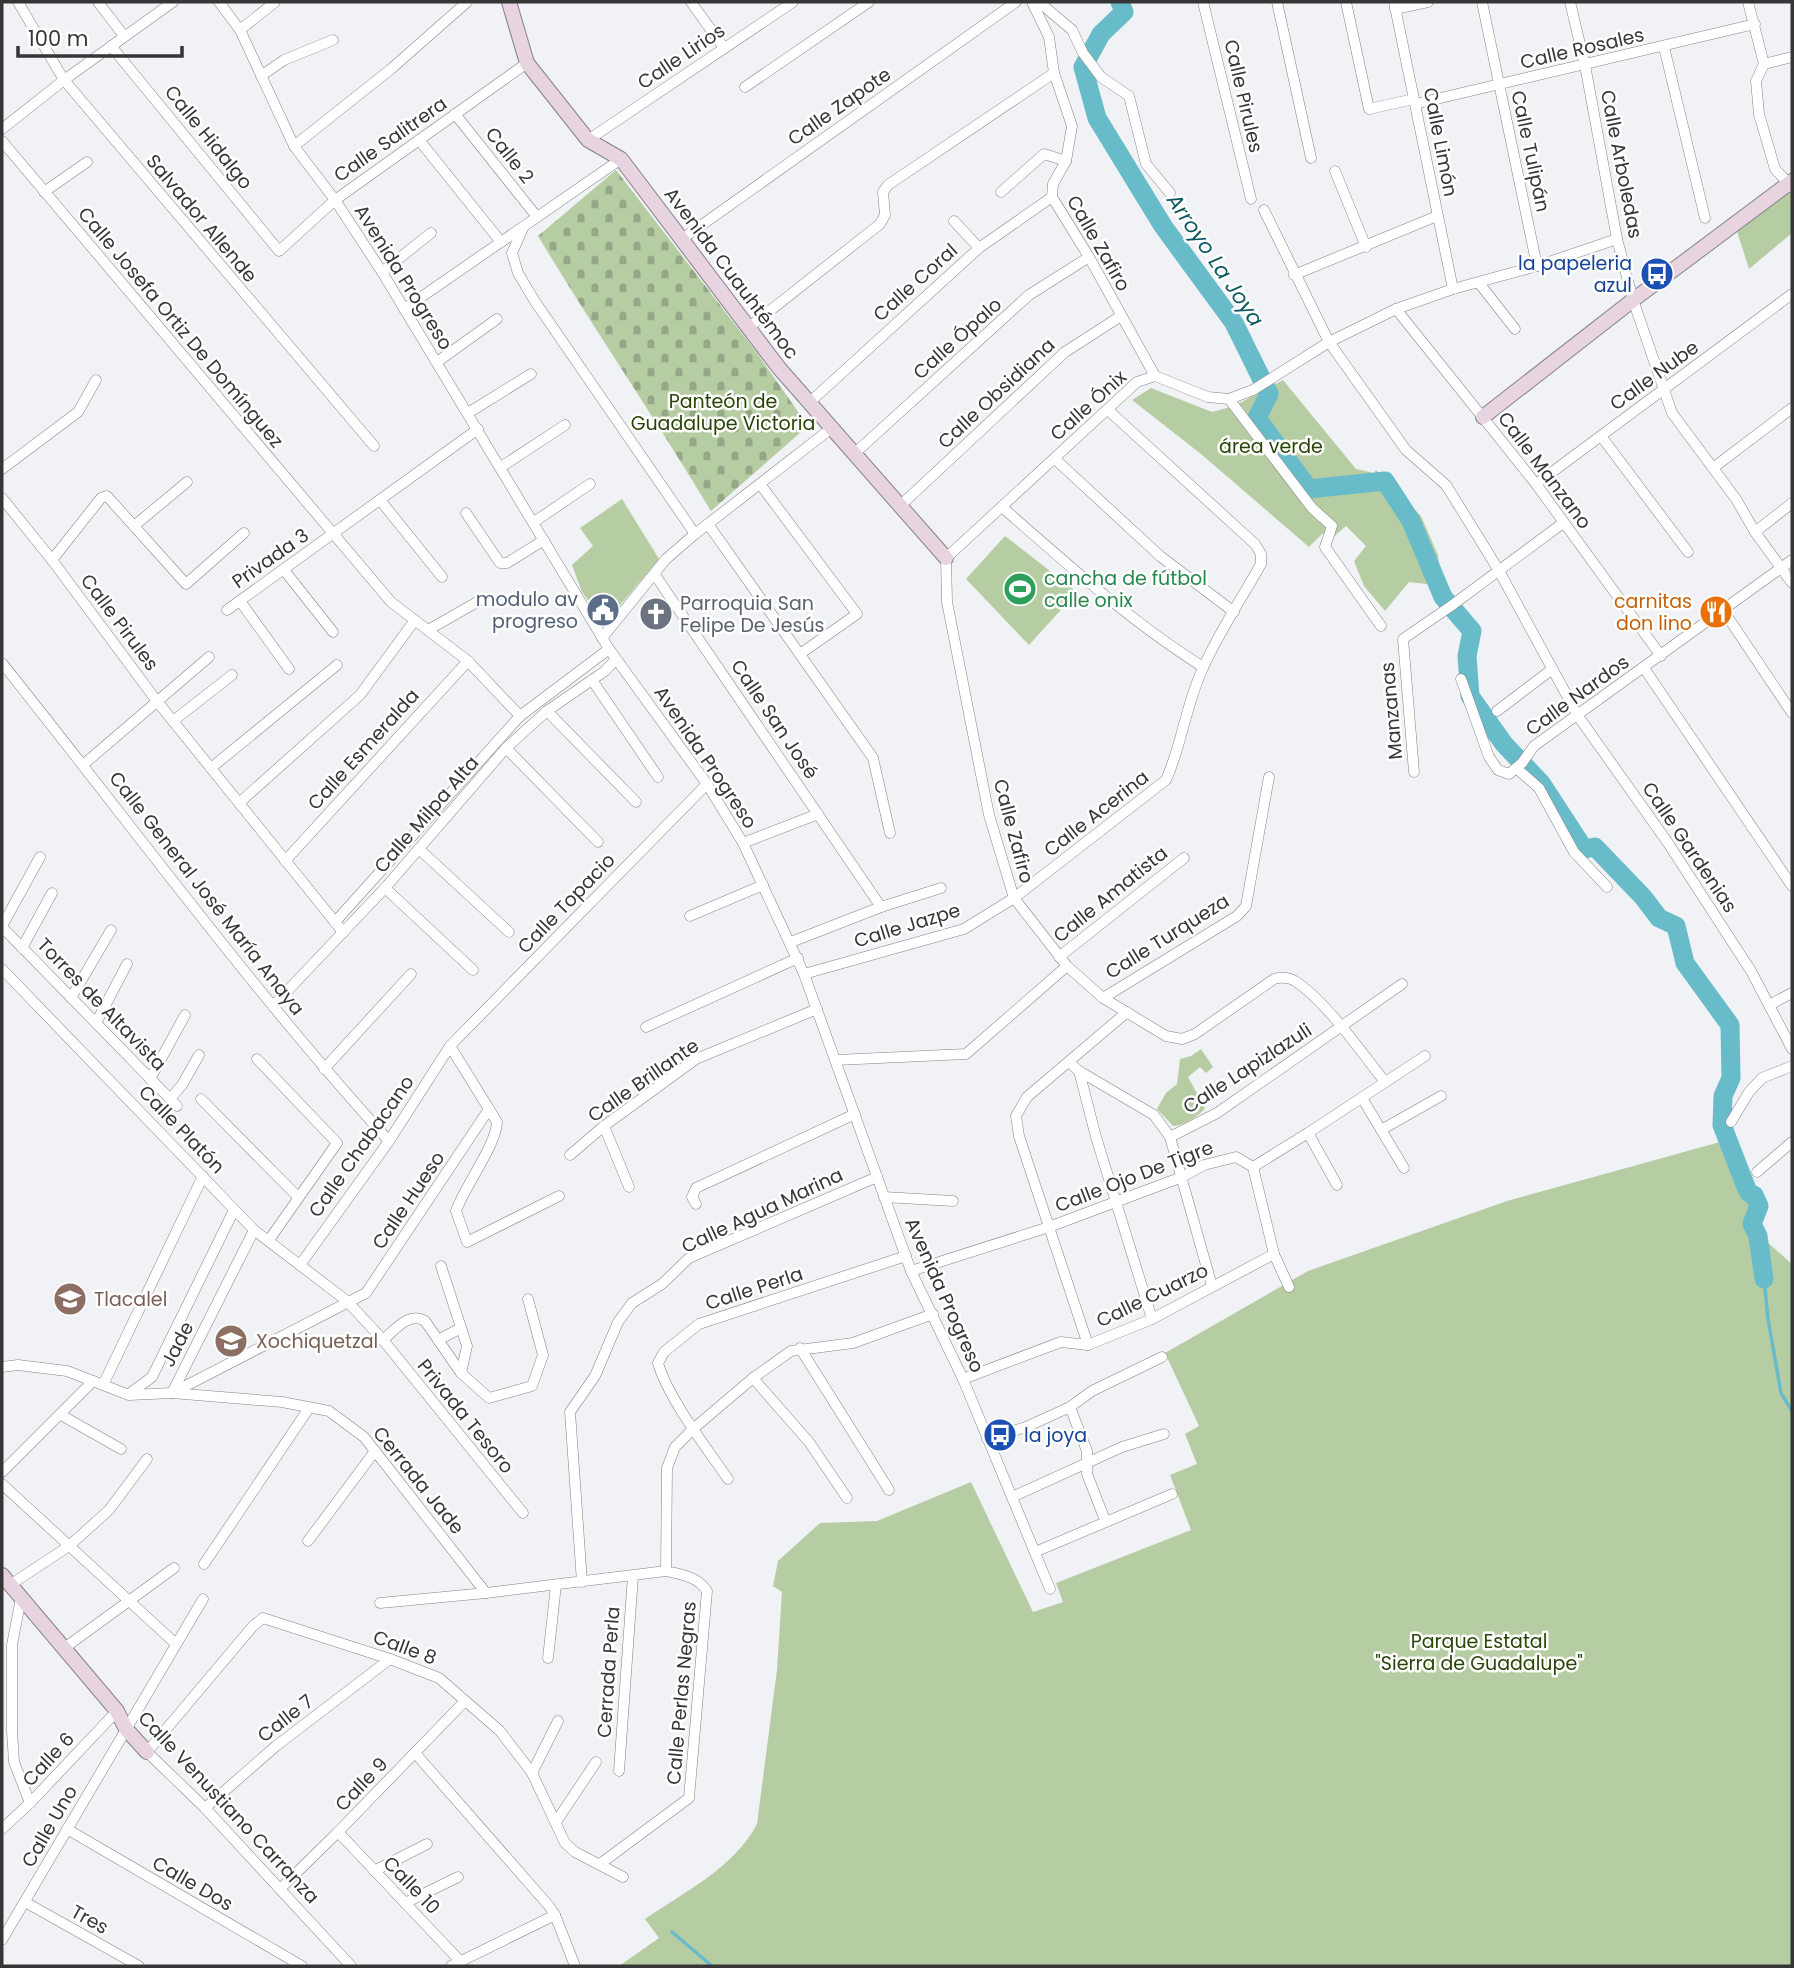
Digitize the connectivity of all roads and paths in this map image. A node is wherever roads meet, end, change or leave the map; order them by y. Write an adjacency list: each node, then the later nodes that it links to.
1 (18, 2): 35 (street, Salvador Allende)
2 (98, 2): 24 (street)
3 (173, 2): 24 (street)
4 (219, 2): 23 (street, Avenida Progreso)
5 (275, 2): 23 (street)
6 (467, 2): 44 (street)
7 (509, 2): 30 (main road, Avenida Cuauhtémoc)
8 (691, 2): 28 (street)
9 (869, 2): 37 (street)
10 (1016, 2): 64 (street, Calle Zapote)
11 (1032, 2): 33 (street, Calle Zafiro)
12 (1039, 2): 53 (street)
13 (1203, 2): 55 (street, Calle Pirules)
14 (1277, 2): 45 (street)
15 (1346, 2): 38 (street, Calle Rosales)
16 (1428, 2): 21 (street)
17 (1482, 2): 36 (street, Calle Tulipán)
18 (1570, 2): 32 (street, Calle Arboledas)
19 (1748, 2): 22 (street)
20 (787, 3): 28 (street, Calle Lirios)
21 (1394, 5): 38 (street, Calle Limón)
22 (1755, 24): 27 (street, Calle Rosales); 31 (street)
23 (240, 30): 34 (street, Avenida Progreso)
24 (124, 36): 26 (street)
25 (333, 40): 34 (street)
26 (111, 46): 35 (street); 69 (street, Calle Hidalgo)
27 (1664, 47): 32 (street, Calle Rosales); 60 (street)
28 (724, 48): 41 (street, Calle Lirios)
29 (1792, 57): 31 (street)
30 (527, 62): 39 (street, Calle Salitrera); 41 (main road, Avenida Cuauhtémoc)
31 (1764, 64): 50 (street)
32 (1585, 65): 36 (street, Calle Rosales); 65 (street, Calle Arboledas)
33 (1054, 73): 47 (street, Calle Zafiro); 82 (street)
34 (261, 76): 44 (street, Avenida Progreso)
35 (64, 80): 40 (street); 100 (street, Salvador Allende)
36 (1499, 85): 38 (street, Calle Rosales); 71 (street, Calle Tulipán)
37 (745, 87)
38 (1415, 102): 58 (street, Calle Limón)
39 (455, 114): 42 (street, Calle Salitrera); 59 (street, Calle 2)
40 (2, 129)
41 (588, 139): 46 (main road, Avenida Cuauhtémoc)
42 (419, 140): 56 (street, Calle Salitrera); 66 (street)
43 (2, 141): 51 (street, Calle Josefa Ortiz De Domínguez)
44 (294, 146): 56 (street, Avenida Progreso)
45 (1311, 158)
46 (621, 159): 59 (street); 64 (main road, Avenida Cuauhtémoc)
47 (1066, 161): 52 (street); 54 (street, Calle Zafiro)
48 (87, 162): 51 (street)
49 (1335, 171): 67 (street)
50 (1791, 184): 77 (main road)
51 (44, 192): 122 (street, Calle Josefa Ortiz De Domínguez)
52 (1001, 192)
53 (1170, 193)
54 (1052, 197): 68 (street, Calle Coral); 70 (street, Calle Zafiro)
55 (1251, 199)
56 (335, 200): 69 (street, Calle Salitrera); 72 (street, Avenida Progreso)
57 (1264, 210): 73 (street)
58 (1437, 216): 67 (street); 75 (street, Calle Limón)
59 (537, 217): 62 (street)
60 (1705, 218)
61 (954, 221): 68 (street)
62 (523, 228): 66 (street); 123 (street)
63 (432, 233): 72 (street)
64 (682, 239): 82 (main road, Avenida Cuauhtémoc)
65 (1617, 239): 71 (street); 77 (street, Calle Arboledas)
66 (501, 242): 78 (street)
67 (1366, 247): 73 (street)
68 (979, 248): 91 (street, Calle Coral)
69 (279, 251)
70 (1089, 257): 80 (street, Calle Zafiro); 101 (street, Calle Ópalo)
71 (1537, 266): 74 (street)
72 (382, 272): 78 (street, Avenida Progreso)
73 (1294, 275): 84 (street)
74 (1479, 283): 75 (street); 83 (street)
75 (1453, 289): 79 (street)
76 (1792, 294): 89 (street, Calle Nube)
77 (1633, 300): 89 (street, Calle Arboledas); 95 (main road)
78 (404, 309): 85 (street, Avenida Progreso)
79 (1396, 309): 84 (street); 95 (street, Calle Manzano)
80 (1121, 316): 87 (street, Calle Zafiro); 113 (street, Calle Obsidiana)
81 (497, 319): 85 (street)
82 (748, 328): 91 (main road, Avenida Cuauhtémoc)
83 (1515, 329)
84 (1329, 342): 90 (street); 130 (street, Calle Gardenias)
85 (437, 362): 94 (street, Avenida Progreso)
86 (531, 374): 94 (street)
87 (1155, 376): 90 (street, Calle Ónix); 93 (street, Calle Ónix)
88 (96, 380): 105 (street)
89 (1664, 390): 99 (street, Calle Nube); 104 (street, Calle Arboledas)
90 (1229, 399): 141 (street)
91 (810, 402): 97 (main road, Avenida Cuauhtémoc)
92 (1792, 408): 104 (street)
93 (1108, 410): 102 (street, Calle Ónix); 139 (street)
94 (468, 412): 98 (street, Avenida Progreso)
95 (1483, 417): 109 (street, Calle Manzano)
96 (565, 425): 103 (street)
97 (833, 427): 101 (main road, Avenida Cuauhtémoc); 108 (street)
98 (478, 429): 103 (street, Avenida Progreso); 111 (street)
99 (1601, 436): 109 (street, Calle Nube); 125 (street)
100 (374, 446)
101 (855, 453): 113 (main road, Avenida Cuauhtémoc)
102 (1055, 459): 114 (street, Calle Ónix); 139 (street)
103 (501, 467): 116 (street, Avenida Progreso)
104 (1713, 468): 120 (street, Calle Arboledas)
105 (2, 469)
106 (187, 482): 119 (street)
107 (590, 484): 116 (street)
108 (760, 484): 118 (street); 146 (street)
109 (1536, 484): 117 (street, Calle Manzano)
110 (2, 498): 127 (street, Calle Pirules)
111 (380, 500): 122 (street); 133 (street)
112 (1792, 503): 120 (street)
113 (901, 505): 126 (main road, Avenida Cuauhtémoc)
114 (1003, 507): 126 (street, Calle Ónix); 153 (street)
115 (466, 513): 124 (street)
116 (534, 522): 124 (street, Avenida Progreso)
117 (1563, 523): 130 (street); 147 (street, Calle Manzano)
118 (708, 524): 123 (street); 146 (street)
119 (134, 526): 121 (street); 127 (street)
120 (1755, 531): 129 (street, Calle Arboledas)
121 (244, 533)
122 (334, 534): 131 (street, Privada 3); 140 (street, Calle Josefa Ortiz De Domínguez)
123 (695, 534): 132 (street)
124 (544, 540): 144 (street, Avenida Progreso)
125 (1688, 551)
126 (946, 558): 191 (street, Calle Zafiro)
127 (52, 560): 160 (street, Calle Pirules)
128 (1792, 560): 129 (street, Calle Nardos)
129 (1781, 568): 134 (street, Calle Arboledas); 138 (street, Calle Nardos)
130 (1498, 569): 156 (street, Calle Gardenias); 171 (street, Manzanas)
131 (284, 570): 135 (street, Privada 3); 143 (street)
132 (655, 575): 144 (street); 177 (street, Calle San José)
133 (442, 577)
134 (1792, 583)
135 (240, 601): 137 (street, Privada 3); 155 (street)
136 (478, 601): 142 (street)
137 (227, 610)
138 (1723, 610): 147 (street, Calle Nardos); 163 (street)
139 (1234, 612): 153 (street)
140 (415, 620): 142 (street, Calle Josefa Ortiz De Domínguez); 176 (street, Calle Esmeralda)
141 (1381, 626)
142 (428, 630): 150 (street, Calle Josefa Ortiz De Domínguez)
143 (332, 632)
144 (602, 638): 145 (street, Avenida Progreso)
145 (609, 649): 149 (street, Avenida Progreso); 164 (street, Calle Milpa Alta)
146 (800, 654): 178 (street)
147 (1661, 656): 154 (street, Calle Nardos)
148 (209, 657): 160 (street)
149 (616, 659): 159 (street, Calle Milpa Alta); 174 (street, Avenida Progreso)
150 (468, 662): 164 (street, Calle Josefa Ortiz De Domínguez); 184 (street, Calle Esmeralda)
151 (2, 663): 168 (street, Calle General José María Anaya)
152 (337, 665): 170 (street)
153 (1203, 667): 191 (street, Calle Acerina)
154 (1644, 668): 165 (street, Calle Nardos); 186 (street)
155 (289, 669)
156 (1551, 670): 162 (street); 165 (street, Calle Gardenias)
157 (232, 675): 166 (street)
158 (1461, 679): 169 (street)
159 (592, 680): 161 (street, Calle Milpa Alta); 172 (street)
160 (156, 700): 166 (street, Calle Pirules); 168 (street)
161 (547, 711): 167 (street, Calle Milpa Alta); 175 (street)
162 (1497, 711)
163 (1792, 713)
164 (520, 716): 194 (street, Calle Milpa Alta)
165 (1578, 716): 169 (street, Calle Nardos); 213 (street, Calle Gardenias)
166 (173, 721): 170 (street, Calle Pirules)
167 (506, 748): 179 (street); 181 (street, Calle Milpa Alta)
168 (84, 764): 214 (street, Calle General José María Anaya)
169 (1519, 765): 187 (street)
170 (211, 768): 176 (street, Calle Pirules)
171 (1414, 772)
172 (658, 777)
173 (1269, 777): 212 (street, Calle Turqueza)
174 (707, 784): 180 (street, Avenida Progreso); 222 (street, Calle Topacio)
175 (636, 802)
176 (239, 803): 184 (street, Calle Pirules)
177 (818, 814): 180 (street); 192 (street, Calle San José)
178 (890, 833)
179 (598, 842)
180 (743, 842): 185 (street, Avenida Progreso)
181 (419, 849): 188 (street, Calle Milpa Alta); 198 (street)
182 (40, 857): 195 (street)
183 (1184, 858): 201 (street, Calle Amatista)
184 (285, 861): 194 (street, Calle Pirules)
185 (763, 884): 193 (street); 199 (street, Avenida Progreso)
186 (1792, 886)
187 (1607, 887)
188 (385, 888): 197 (street, Calle Milpa Alta); 206 (street)
189 (941, 888): 192 (street)
190 (52, 893): 200 (street)
191 (1014, 898): 201 (street, Calle Zafiro); 208 (street, Calle Jazpe)
192 (881, 906): 199 (street)
193 (691, 916)
194 (335, 922): 197 (street, Calle Pirules)
195 (2, 927): 200 (street, Torres de Altavista)
196 (111, 930): 211 (street)
197 (343, 932): 214 (street, Calle Milpa Alta)
198 (509, 932)
199 (791, 942): 202 (street, Avenida Progreso)
200 (22, 948): 211 (street, Torres de Altavista)
201 (1059, 957): 204 (street, Calle Zafiro)
202 (798, 958): 208 (street, Avenida Progreso); 219 (street)
203 (128, 964): 218 (street)
204 (1067, 967): 212 (street, Calle Zafiro); 226 (street)
205 (2, 969): 249 (street, Calle Platón)
206 (473, 970)
207 (411, 974): 229 (street)
208 (804, 974): 215 (street, Avenida Progreso)
209 (1402, 984): 220 (street, Calle Lapizlazuli)
210 (1792, 993): 213 (street)
211 (71, 998): 218 (street, Torres de Altavista)
212 (1103, 998): 216 (street, Calle Zafiro)
213 (1769, 1005): 221 (street, Calle Gardenias)
214 (273, 1006): 229 (street, Calle General José María Anaya)
215 (817, 1009): 226 (street, Avenida Progreso); 239 (street, Calle Brillante)
216 (1127, 1012): 220 (street, Calle Zafiro); 227 (street)
217 (185, 1014): 231 (street)
218 (96, 1023): 231 (street, Torres de Altavista)
219 (646, 1027)
220 (1341, 1027): 232 (street); 242 (street, Calle Lapizlazuli)
221 (1791, 1043)
222 (450, 1046): 236 (street); 243 (street, Calle Chabacano)
223 (199, 1055): 231 (street, Torres de Altavista)
224 (1425, 1056): 232 (street)
225 (257, 1059): 254 (street)
226 (836, 1060): 237 (street, Avenida Progreso)
227 (1069, 1062): 230 (street, Calle Lapizlazuli); 261 (street)
228 (1792, 1066): 238 (street)
229 (324, 1069): 243 (street, Calle General José María Anaya)
230 (1079, 1071): 242 (street, Calle Lapizlazuli); 258 (street)
231 (150, 1079)
232 (1385, 1082): 234 (street)
233 (1441, 1096): 240 (street)
234 (1362, 1098): 240 (street); 241 (street)
235 (201, 1099): 254 (street)
236 (489, 1109): 255 (street); 272 (street, Calle Hueso)
237 (855, 1114): 250 (street, Avenida Progreso); 259 (street)
238 (1731, 1122)
239 (604, 1126): 245 (street, Calle Brillante); 253 (street)
240 (1381, 1130): 247 (street)
241 (1308, 1133): 246 (street); 252 (street)
242 (1170, 1137): 251 (street)
243 (389, 1141): 266 (street, Calle Chabacano)
244 (1792, 1142): 248 (street)
245 (570, 1155)
246 (1253, 1167): 251 (street, Calle Ojo De Tigre); 264 (street)
247 (1404, 1168)
248 (1757, 1172)
249 (203, 1176): 260 (street, Calle Platón); 285 (street)
250 (877, 1177): 256 (street, Avenida Progreso); 315 (street, Calle Agua Marina)
251 (1182, 1177): 258 (street, Calle Ojo De Tigre); 269 (street)
252 (1337, 1185)
253 (629, 1188)
254 (298, 1196): 263 (street)
255 (559, 1196)
256 (884, 1197): 257 (street); 265 (street, Avenida Progreso)
257 (953, 1201)
258 (1115, 1201): 261 (street, Calle Ojo De Tigre); 274 (street)
259 (696, 1204)
260 (234, 1210): 262 (street, Calle Platón); 287 (street)
261 (1049, 1227): 268 (street, Calle Ojo De Tigre); 278 (street)
262 (254, 1230): 263 (street, Calle Platón); 286 (street, Jade)
263 (269, 1240): 266 (street, Calle Platón)
264 (1274, 1254): 269 (street, Calle Cuarzo); 270 (street)
265 (905, 1256): 268 (street, Avenida Progreso); 291 (street, Calle Perla)
266 (300, 1265): 272 (street, Calle Platón)
267 (441, 1266): 275 (street)
268 (911, 1271): 273 (street, Avenida Progreso)
269 (1212, 1286): 274 (street, Calle Cuarzo)
270 (1289, 1287)
271 (528, 1299): 282 (street, Privada Tesoro)
272 (347, 1301): 276 (street, Privada Tesoro); 286 (street, Calle Hueso)
273 (933, 1314): 279 (street); 284 (street, Avenida Progreso)
274 (1152, 1319): 278 (street, Calle Cuarzo)
275 (461, 1328): 277 (street); 282 (street)
276 (383, 1340): 277 (street, Privada Tesoro); 305 (street, Privada Tesoro)
277 (438, 1340): 282 (street, Privada Tesoro)
278 (1088, 1345): 284 (street, Calle Cuarzo)
279 (800, 1348): 283 (street); 301 (street)
280 (1162, 1357): 288 (street)
281 (2, 1367): 285 (street, Jade)
282 (461, 1373)
283 (753, 1378): 291 (street); 304 (street)
284 (963, 1379): 293 (street, Avenida Progreso)
285 (98, 1383): 287 (street, Jade); 290 (street)
286 (172, 1393): 287 (street, Jade); 289 (street, Cerrada Jade)
287 (129, 1395)
288 (1070, 1406): 293 (street); 297 (street)
289 (310, 1408): 295 (street, Cerrada Jade); 310 (street)
290 (61, 1416): 294 (street); 298 (street)
291 (694, 1429): 299 (street); 312 (street)
292 (1164, 1434): 297 (street)
293 (987, 1439): 303 (street, Avenida Progreso)
294 (121, 1449)
295 (374, 1451): 307 (street); 318 (street, Cerrada Jade)
296 (147, 1459): 308 (street)
297 (1088, 1463): 303 (street); 306 (street)
298 (2, 1472)
299 (728, 1479)
300 (2, 1484): 308 (street)
301 (889, 1490)
302 (1172, 1494): 306 (street)
303 (1012, 1497): 309 (street, Avenida Progreso)
304 (847, 1498)
305 (523, 1513)
306 (1105, 1520): 309 (street)
307 (308, 1541)
308 (69, 1546): 314 (street); 321 (street)
309 (1035, 1552): 317 (street, Avenida Progreso)
310 (204, 1564)
311 (174, 1568): 321 (street)
312 (666, 1571): 313 (street); 343 (street, Calle Perlas Negras)
313 (633, 1576): 315 (street); 334 (street, Cerrada Perla)
314 (6, 1580): 319 (main road, Calle Venustiano Carranza)
315 (582, 1581): 316 (street)
316 (556, 1585): 318 (street); 325 (street)
317 (1050, 1589)
318 (486, 1593): 322 (street)
319 (21, 1598): 324 (main road, Calle Venustiano Carranza); 336 (street)
320 (203, 1599): 323 (street, Calle Uno)
321 (128, 1601): 323 (street); 324 (street)
322 (380, 1603)
323 (176, 1644): 330 (street, Calle Uno)
324 (63, 1649): 328 (main road, Calle Venustiano Carranza)
325 (548, 1658)
326 (390, 1659): 327 (street, Calle 8); 331 (street, Calle 8); 337 (street, Calle 7)
327 (465, 1702): 332 (street, Calle 9); 335 (street, Calle 8)
328 (117, 1711): 330 (main road, Calle Venustiano Carranza); 336 (street, Calle 6)
329 (558, 1721): 335 (street)
330 (126, 1729): 331 (main road, Calle Venustiano Carranza); 340 (street, Calle Uno)
331 (147, 1752): 337 (street, Calle Venustiano Carranza)
332 (415, 1753): 341 (street, Calle 9); 350 (street)
333 (596, 1762): 338 (street)
334 (619, 1771)
335 (532, 1773): 338 (street, Calle 8)
336 (30, 1803): 339 (street, Calle 6)
337 (205, 1808): 347 (street, Calle Venustiano Carranza)
338 (556, 1822): 343 (street, Calle 8)
339 (2, 1829)
340 (67, 1829): 348 (street, Calle Uno); 354 (street, Calle Dos)
341 (338, 1832): 344 (street, Calle 10); 347 (street, Calle 9)
342 (427, 1844): 344 (street)
343 (600, 1864): 346 (street, Calle 8)
344 (374, 1871): 349 (street, Calle 10)
345 (458, 1877): 349 (street)
346 (623, 1877)
347 (280, 1889): 355 (street, Calle Venustiano Carranza)
348 (25, 1902): 351 (street, Calle Uno); 353 (street, Tres)
349 (405, 1903): 352 (street, Calle 10)
350 (555, 1915): 352 (street); 356 (street)
351 (2, 1940)
352 (456, 1964)
353 (139, 1966)
354 (302, 1966)
355 (351, 1966)
356 (575, 1966)

